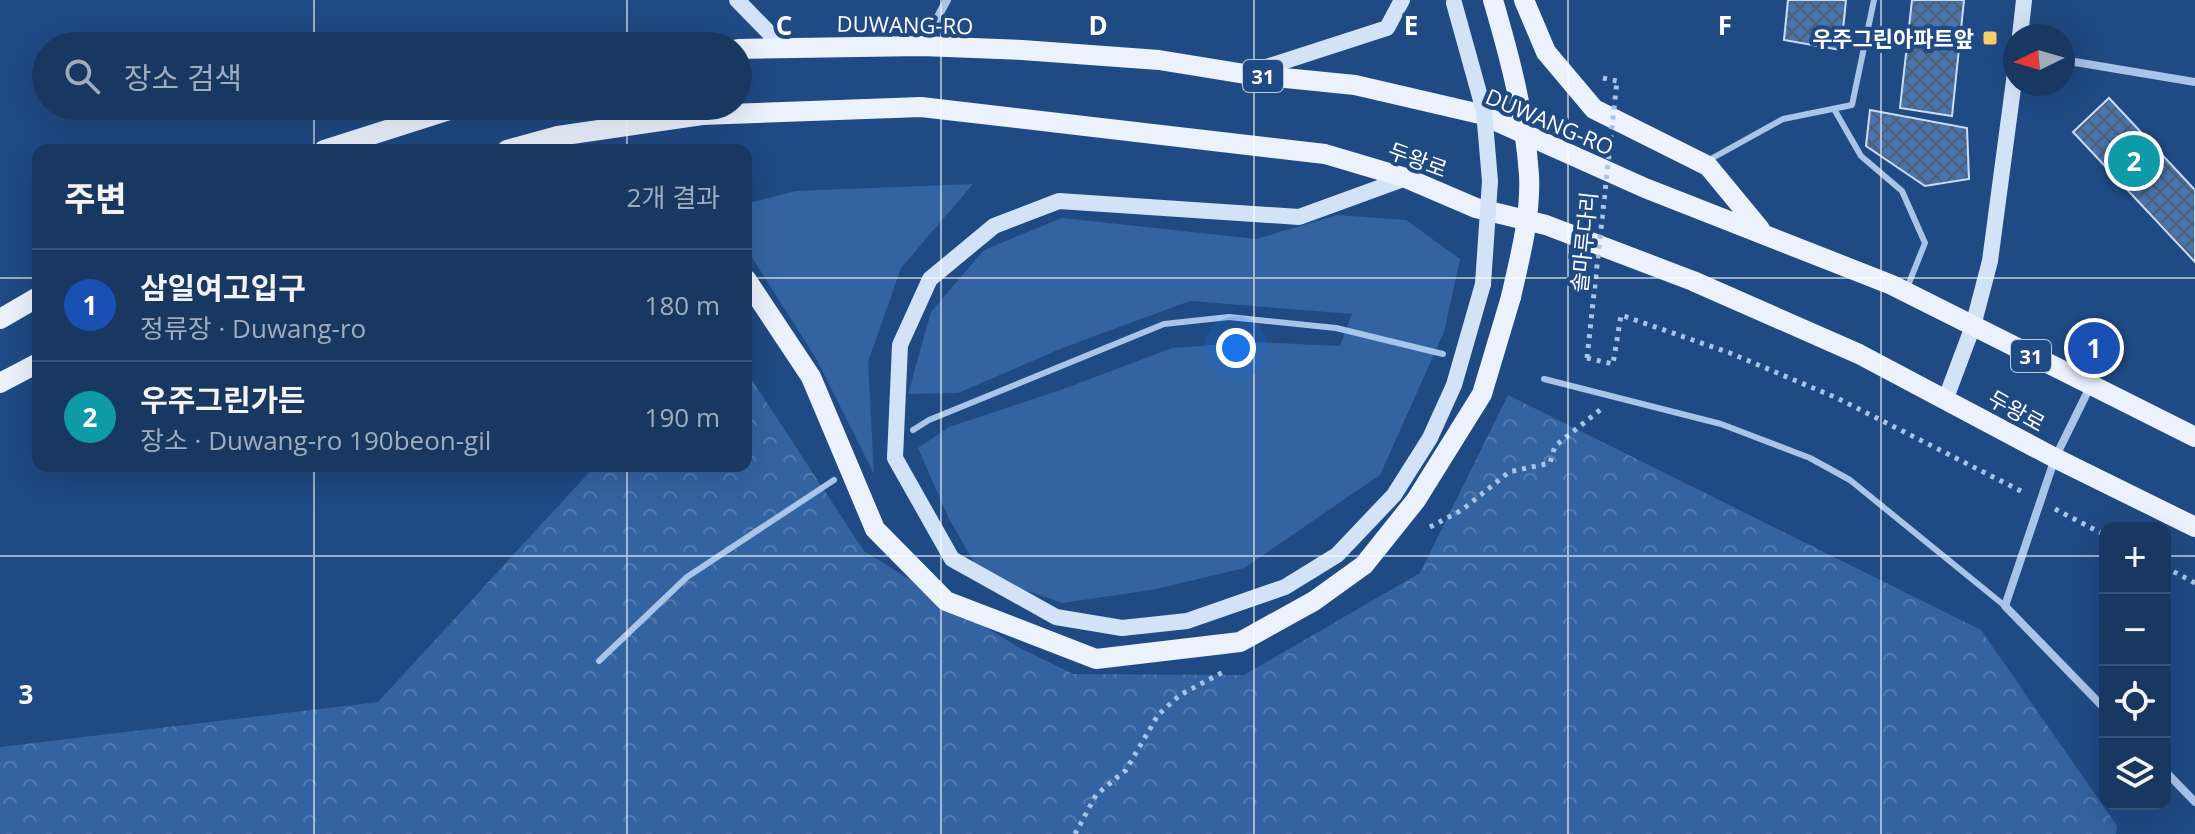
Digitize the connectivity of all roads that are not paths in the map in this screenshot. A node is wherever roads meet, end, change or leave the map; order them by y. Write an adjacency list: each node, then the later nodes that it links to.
1 (737, 0): 11 (main road)
2 (947, 0): 10 (street)
3 (1402, 0): 14 (main road)
4 (1493, 0): 26 (main road, bridge)
5 (1524, 0): 23 (main road)
6 (1874, 0): 17 (lane)
7 (2024, 0): 9 (main road)
8 (1454, 2): 24 (main road, bridge)
9 (2021, 24)
10 (922, 46): 11 (main road, DUWANG-RO / 31); 14 (main road, DUWANG-RO / 31)
11 (783, 47): 12 (main road, DUWANG-RO / 31)
12 (752, 48)
13 (2075, 62): 15 (street)
14 (1245, 74): 25 (main road, DUWANG-RO / 31)
15 (2195, 82)
16 (2012, 96): 30 (main road)
17 (1834, 109): 23 (lane); 27 (lane)
18 (752, 113): 24 (main road, 두왕로)
19 (418, 120): 21 (main road)
20 (668, 120): 22 (main road, 두왕로)
21 (343, 144)
22 (529, 144)
23 (1702, 163): 25 (main road)
24 (1406, 178): 36 (main road, 두왕로)
25 (1762, 232): 27 (main road, DUWANG-RO / 31)
26 (752, 288)
27 (1906, 292): 30 (main road, DUWANG-RO / 31)
28 (32, 300): 29 (main road)
29 (0, 319)
30 (1973, 326): 35 (main road, DUWANG-RO / 31); 36 (main road)
31 (1443, 354): 37 (lane)
32 (32, 367): 34 (main road)
33 (1544, 379): 42 (lane)
34 (0, 383)
35 (2090, 387): 38 (main road, DUWANG-RO / 31); 39 (street)
36 (1946, 398): 39 (main road, 두왕로)
37 (913, 430)
38 (2195, 437)
39 (2055, 458): 41 (main road, 두왕로); 42 (street)
40 (834, 480): 43 (lane)
41 (2195, 527)
42 (2005, 606): 44 (street)
43 (599, 661)
44 (2099, 703)
45 (2171, 777): 46 (street)
46 (2195, 802)

